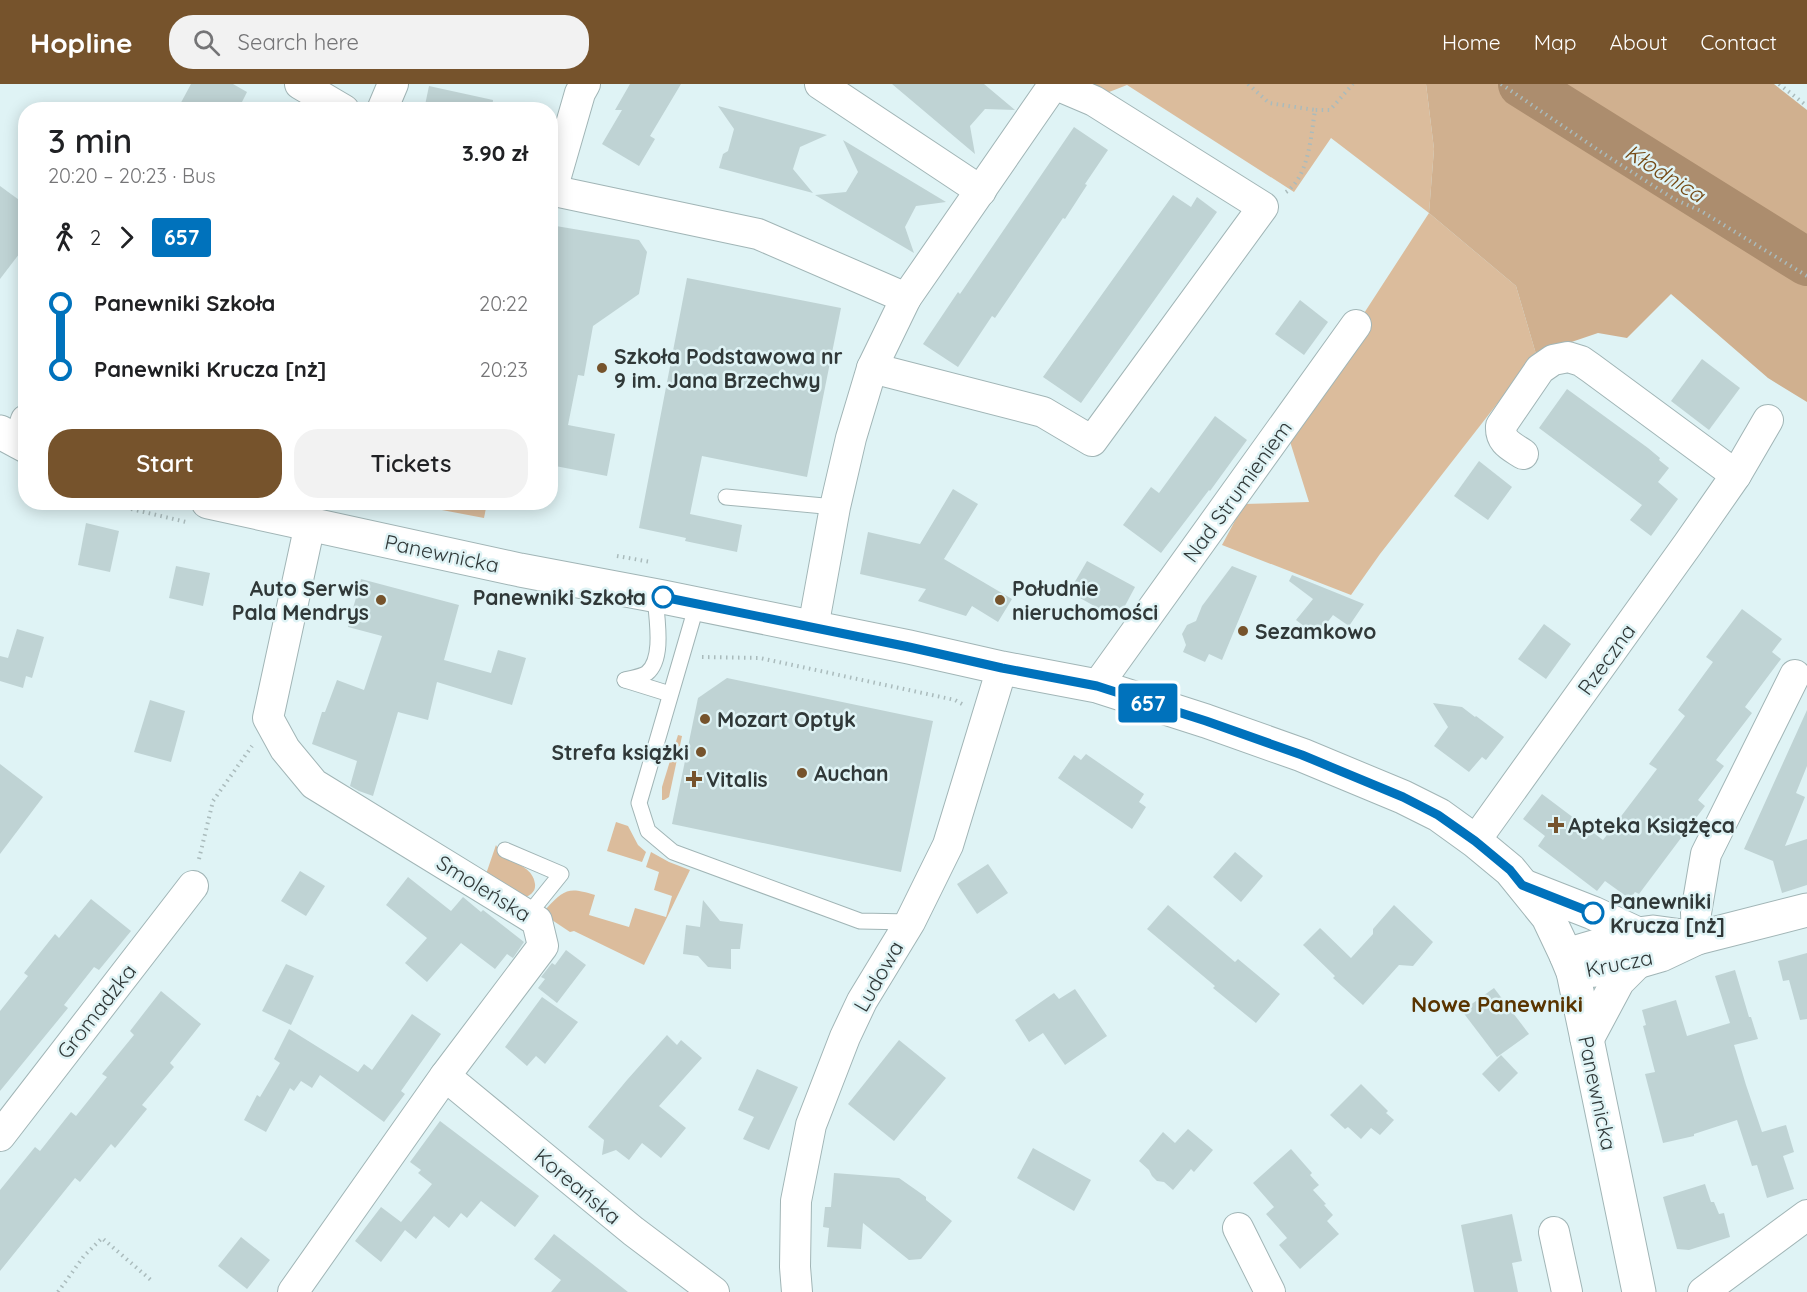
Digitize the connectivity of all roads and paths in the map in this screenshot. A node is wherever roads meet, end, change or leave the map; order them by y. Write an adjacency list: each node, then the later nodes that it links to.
1 (300, 84): 10 (street)
2 (393, 84): 11 (street)
3 (585, 84): 14 (street)
4 (820, 84): 16 (street)
5 (1054, 84): 16 (street); 17 (street)
6 (1248, 84): 13 (path)
7 (1353, 84): 13 (path)
8 (1501, 84): 18 (path)
9 (1779, 84): 12 (path)
10 (330, 102)
11 (385, 102)
12 (1807, 106)
13 (1315, 110): 17 (path)
14 (558, 167)
15 (558, 191): 19 (street)
16 (981, 191): 19 (street)
17 (1263, 207): 21 (street)
18 (1807, 276)
19 (906, 298): 21 (street)
20 (1356, 326): 34 (street, Nad Strumieniem)
21 (872, 368): 26 (street)
22 (1768, 420): 24 (street, Rzeczna)
23 (1523, 454): 24 (street)
24 (1736, 475): 37 (street, Rzeczna)
25 (726, 497): 26 (lane)
26 (835, 507): 31 (street)
27 (248, 510): 28 (street, Panewnicka)
28 (310, 524): 29 (street, Panewnicka); 36 (street)
29 (655, 596): 30 (street, Panewnicka); 35 (lane)
30 (697, 604): 31 (street, Panewnicka); 35 (lane)
31 (813, 628): 32 (street, Panewnicka)
32 (1002, 668): 34 (street, Panewnicka); 43 (street, Ludowa)
33 (1795, 675): 44 (street)
34 (1097, 686): 37 (street, Panewnicka)
35 (670, 694): 43 (lane)
36 (268, 718): 40 (path); 42 (street, Smoleńska)
37 (1475, 841): 39 (street, Panewnicka)
38 (506, 850): 42 (lane)
39 (1522, 885): 45 (street); 46 (street, Panewnicka)
40 (193, 886): 49 (street, Gromadzka)
41 (1807, 910): 44 (street, Krucza)
42 (528, 915): 48 (street, Smoleńska)
43 (910, 922): 57 (street, Ludowa)
44 (1697, 938): 45 (street, Krucza)
45 (1637, 948): 46 (street, Krucza); 47 (street)
46 (1569, 963): 47 (street, Panewnicka)
47 (1587, 1039): 60 (street, Panewnicka)
48 (445, 1076): 55 (street, Smoleńska); 56 (street, Koreańska)
49 (0, 1136)
50 (1807, 1215): 61 (street)
51 (1238, 1228): 58 (street)
52 (1554, 1232): 59 (street)
53 (152, 1281): 54 (path)
54 (58, 1292)
55 (292, 1292)
56 (714, 1292)
57 (797, 1292)
58 (1270, 1292)
59 (1567, 1292)
60 (1639, 1292)
61 (1703, 1292)

